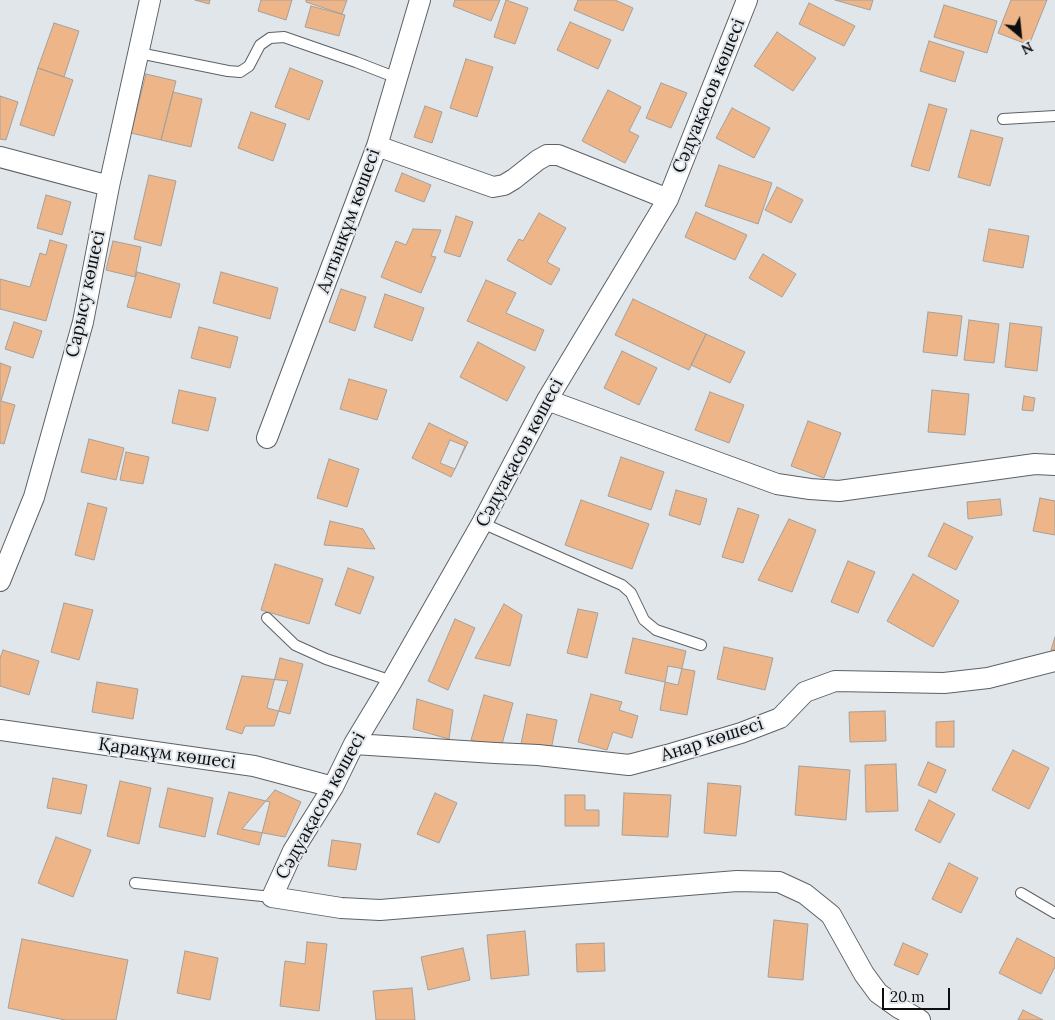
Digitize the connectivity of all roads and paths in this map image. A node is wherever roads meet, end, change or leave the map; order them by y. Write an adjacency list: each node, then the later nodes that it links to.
1 (150, 0): 4 (street, Сарысу көшесі)
2 (420, 0): 5 (street, Алтынқұм көшесі)
3 (747, 0): 11 (street, Сәдуақасов көшесі)
4 (139, 53): 5 (lane); 10 (street, Сарысу көшесі)
5 (397, 78): 8 (street, Алтынқұм көшесі)
6 (1055, 116): 7 (lane)
7 (1003, 119)
8 (377, 146): 11 (street); 13 (street, Алтынқұм көшесі)
9 (1, 160): 10 (street)
10 (109, 186): 16 (street, Сарысу көшесі)
11 (668, 199): 12 (street, Сәдуақасов көшесі)
12 (547, 400): 14 (street); 15 (street, Сәдуақасов көшесі)
13 (267, 438)
14 (1055, 465)
15 (482, 523): 18 (lane); 20 (street, Сәдуақасов көшесі)
16 (0, 581)
17 (267, 618): 20 (lane)
18 (701, 645)
19 (1055, 660): 22 (street, Анар көшесі)
20 (392, 681): 22 (street, Сәдуақасов көшесі)
21 (0, 730): 23 (street, Қарақұм көшесі)
22 (354, 744): 23 (street, Сәдуақасов көшесі)
23 (333, 787): 26 (street, Сәдуақасов көшесі)
24 (135, 883): 26 (lane)
25 (1021, 892): 27 (lane)
26 (272, 896): 28 (street)
27 (1055, 913)
28 (920, 1020)

